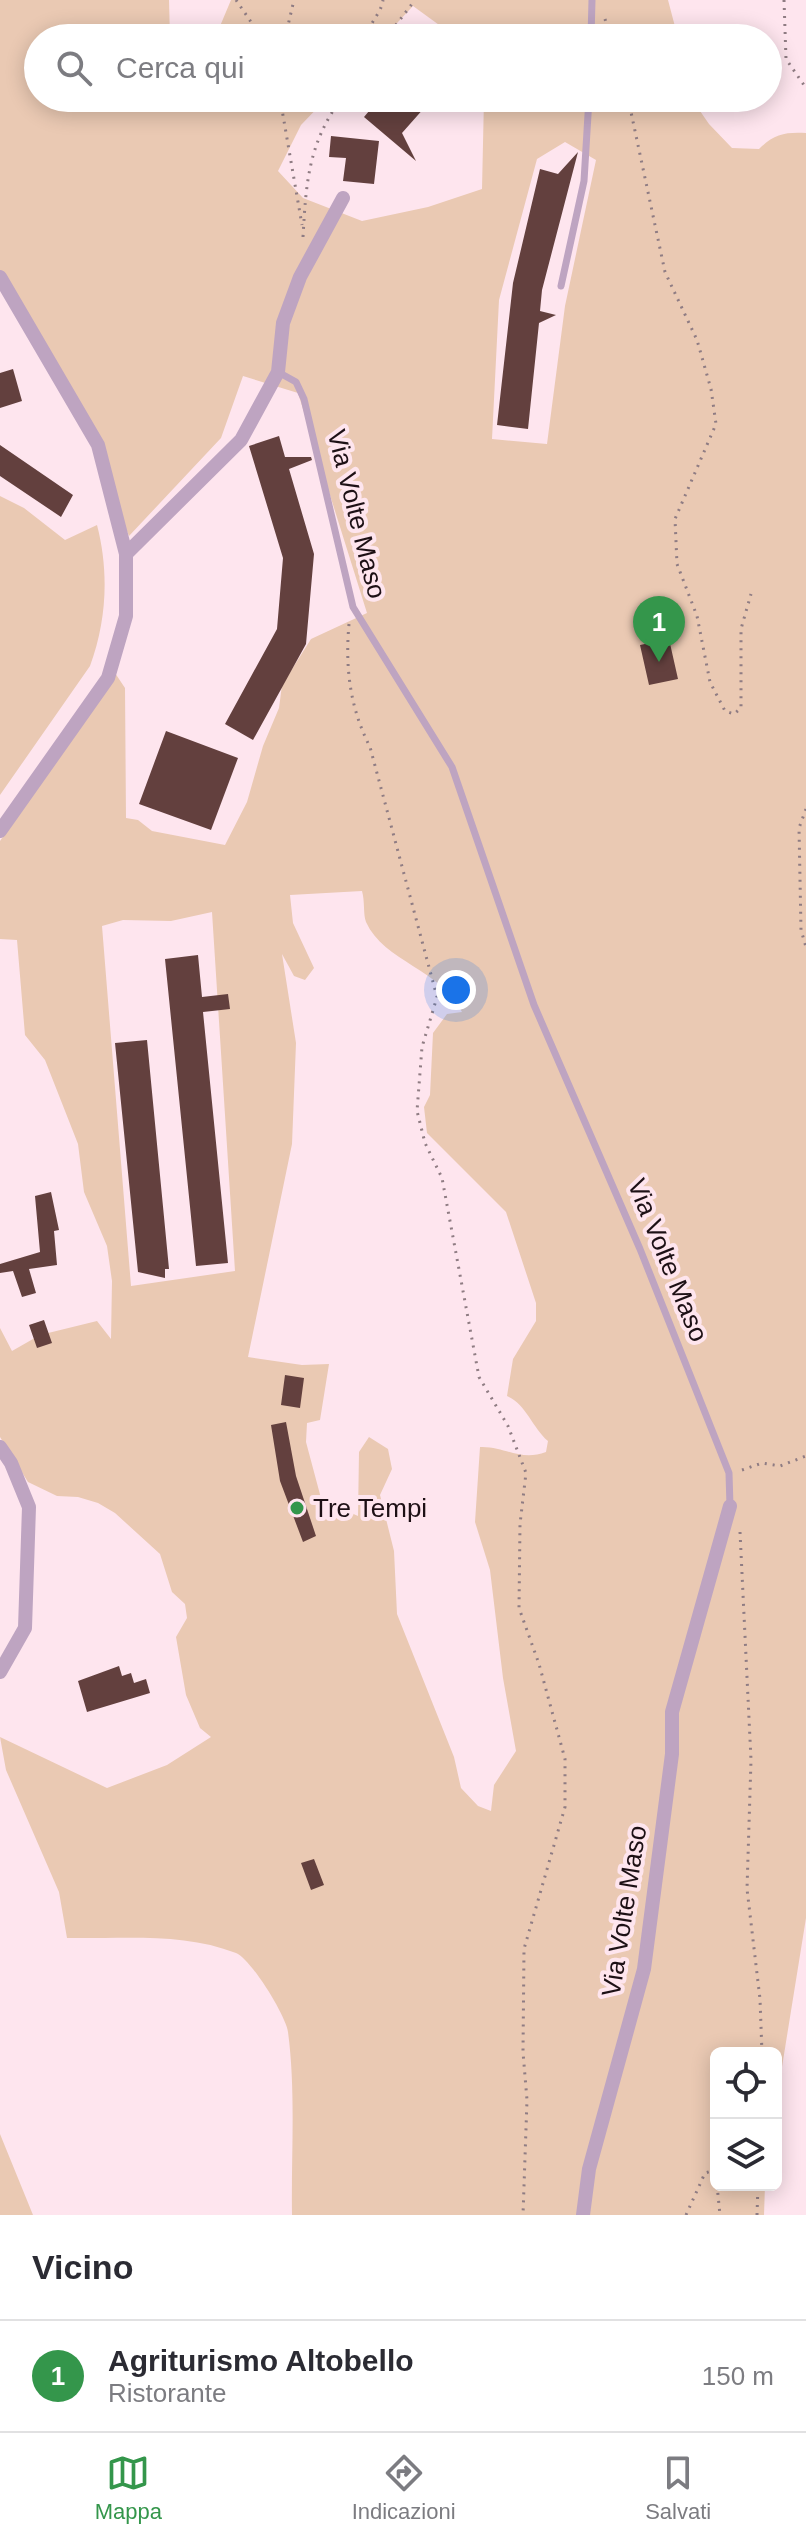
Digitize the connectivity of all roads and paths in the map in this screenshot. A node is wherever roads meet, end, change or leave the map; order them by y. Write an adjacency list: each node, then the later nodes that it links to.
1 (236, 0): 7 (path)
2 (294, 0): 8 (path)
3 (383, 0): 9 (path)
4 (415, 0): 10 (path)
5 (592, 0): 11 (lane)
6 (784, 0): 12 (path)
7 (252, 24)
8 (288, 24)
9 (372, 24)
10 (397, 24)
11 (591, 24)
12 (806, 88)
13 (282, 112): 14 (path)
14 (331, 112)
15 (588, 112): 19 (lane)
16 (631, 112): 22 (path)
17 (343, 198): 20 (street)
18 (0, 277): 21 (street)
19 (561, 286)
20 (278, 372): 21 (street); 23 (lane, Via Volte Maso)
21 (126, 554): 25 (street)
22 (751, 594)
23 (351, 599): 29 (lane, Via Volte Maso); 36 (path)
24 (806, 809): 26 (path)
25 (0, 831)
26 (806, 947)
27 (0, 1447): 31 (street)
28 (806, 1456): 29 (path)
29 (726, 1467): 30 (lane, Via Volte Maso)
30 (730, 1506): 32 (path); 37 (street, Via Volte Maso)
31 (0, 1672)
32 (762, 2047)
33 (710, 2172): 38 (path)
34 (718, 2191): 39 (path)
35 (758, 2191): 40 (path)
36 (523, 2215)
37 (583, 2215)
38 (686, 2215)
39 (720, 2215)
40 (757, 2215)

